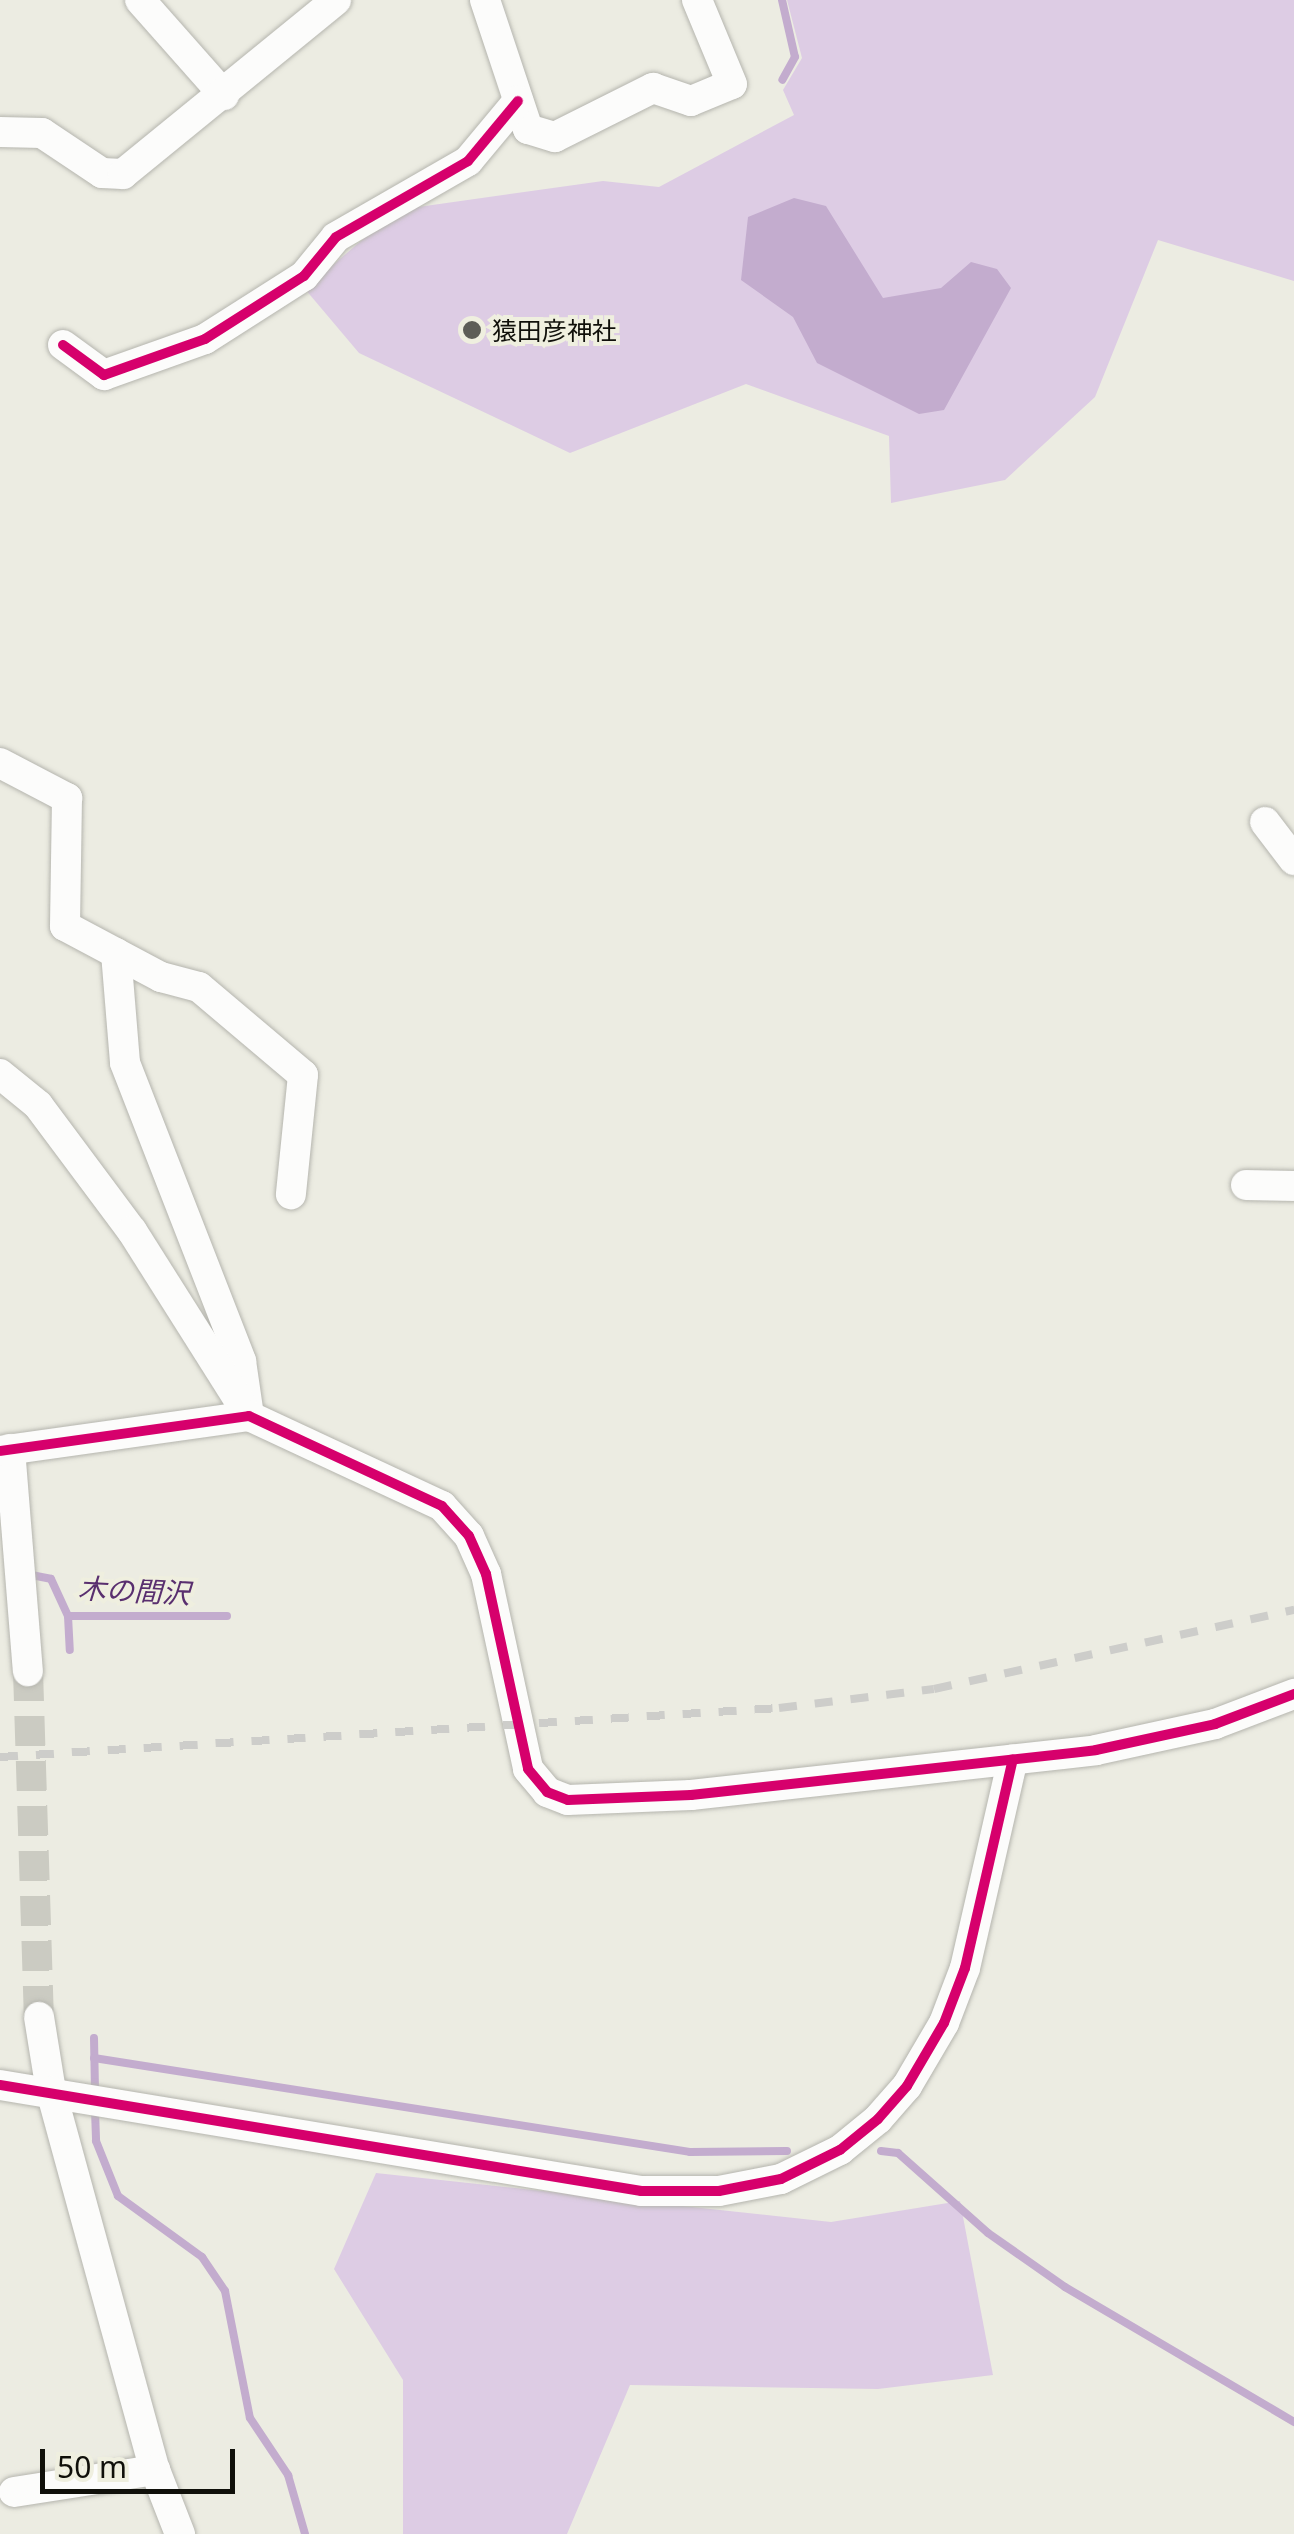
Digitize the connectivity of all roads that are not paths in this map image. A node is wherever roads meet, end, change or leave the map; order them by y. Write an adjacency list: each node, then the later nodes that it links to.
1 (140, 0): 5 (street)
2 (336, 0): 5 (street)
3 (485, 0): 6 (street)
4 (697, 0): 6 (street)
5 (224, 95): 7 (street)
6 (518, 101): 8 (street)
7 (0, 132)
8 (63, 345)
9 (0, 763): 12 (street)
10 (1265, 822): 11 (street)
11 (1294, 860)
12 (116, 953): 16 (street); 17 (street)
13 (0, 1074): 17 (street)
14 (1246, 1185): 15 (street)
15 (1294, 1186)
16 (291, 1194)
17 (248, 1416): 18 (street); 21 (street)
18 (5, 1450): 19 (street)
19 (28, 1671)
20 (1294, 1694): 21 (street)
21 (1013, 1759): 24 (street)
22 (39, 2017): 24 (street)
23 (0, 2086): 24 (street)
24 (64, 2094): 25 (street)
25 (155, 2470): 26 (street); 27 (street)
26 (14, 2492)
27 (180, 2534)

